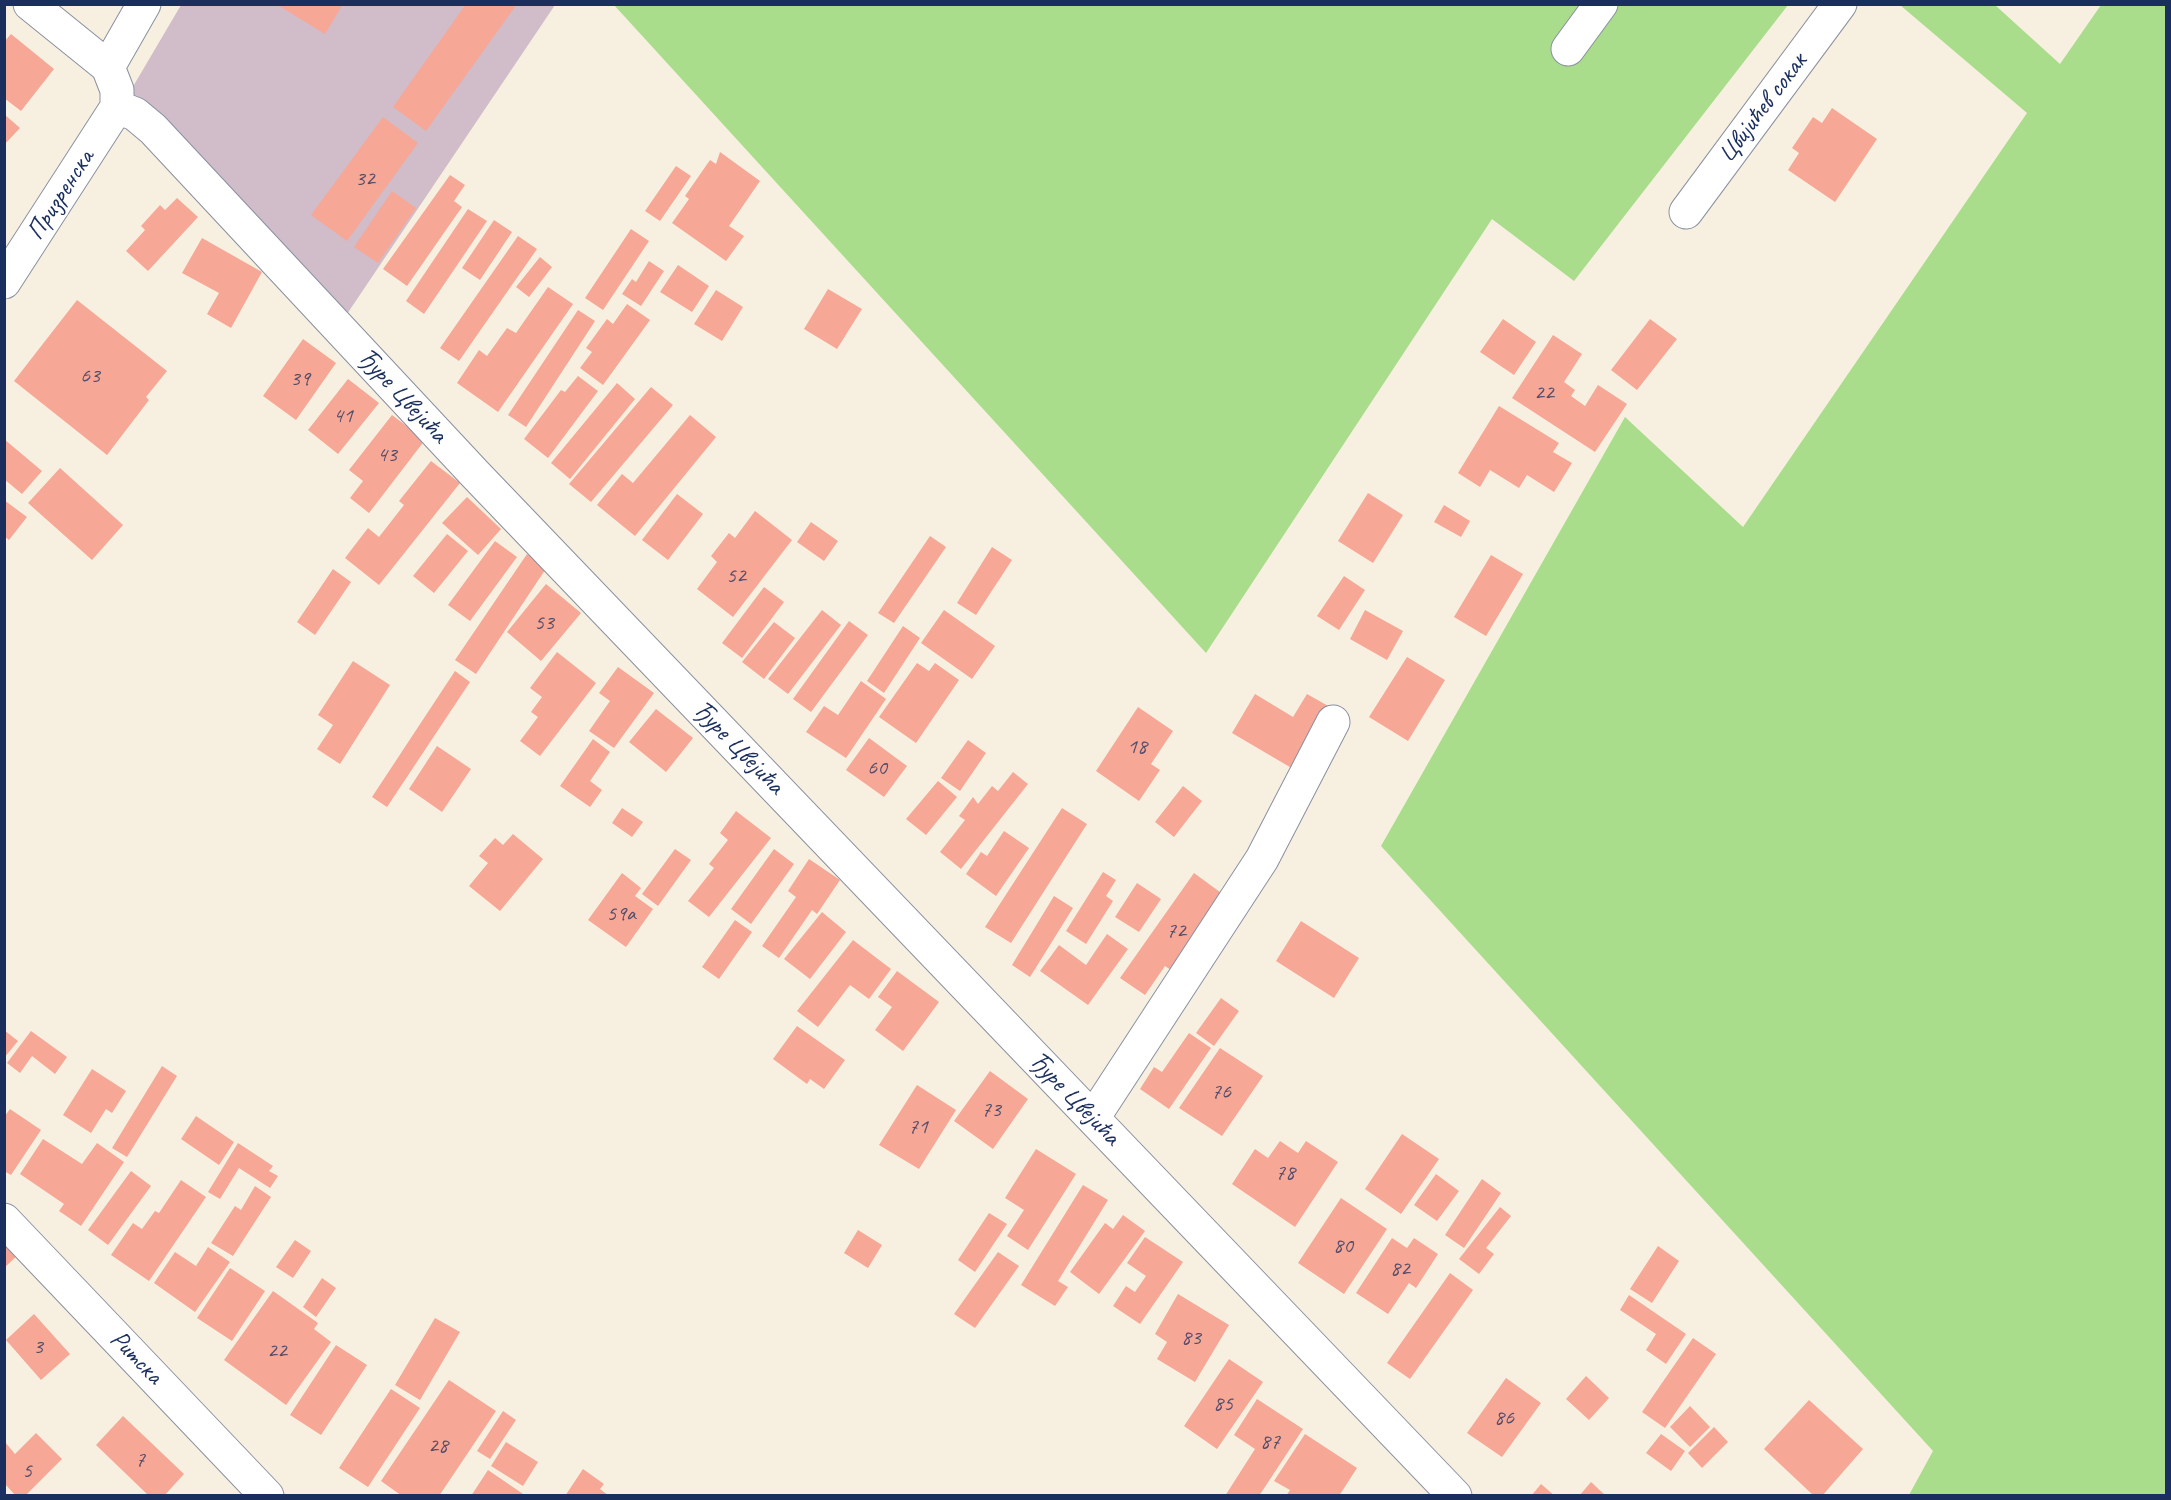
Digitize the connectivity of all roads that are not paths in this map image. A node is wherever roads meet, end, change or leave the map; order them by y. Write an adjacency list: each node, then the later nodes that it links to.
1 (30, 4): 6 (street)
2 (144, 4): 6 (street)
3 (1600, 4): 5 (street)
4 (1840, 4): 8 (street, Цвијићев сокак)
5 (1569, 49)
6 (108, 67): 7 (street)
7 (117, 107): 9 (street, Призренска); 11 (street, Ђуре Цвејића)
8 (1686, 212)
9 (4, 282)
10 (1333, 722): 11 (street)
11 (1093, 1118): 14 (street, Ђуре Цвејића)
12 (4, 1220): 13 (street, Ритска)
13 (267, 1496)
14 (1455, 1496)

